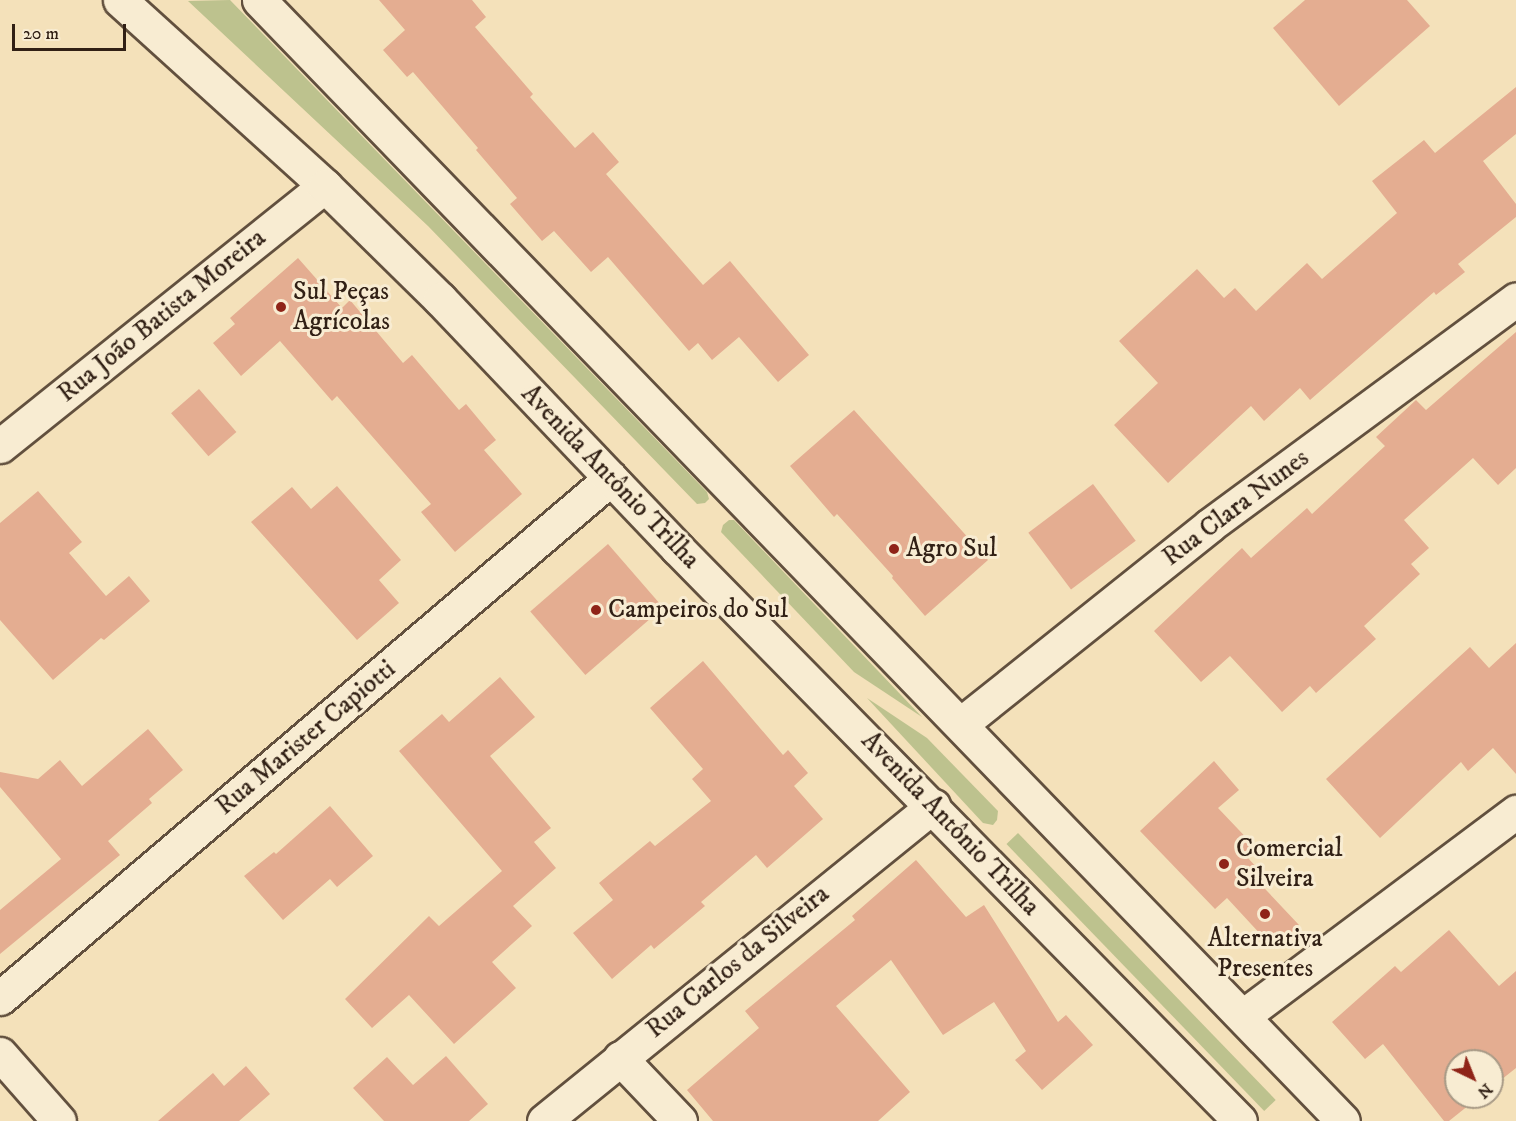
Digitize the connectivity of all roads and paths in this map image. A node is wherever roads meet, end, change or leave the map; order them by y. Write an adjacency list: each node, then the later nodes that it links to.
1 (120, 0): 3 (main road, Avenida Antônio Trilha)
2 (258, 0): 7 (main road)
3 (325, 186): 5 (main road, Rua João Batista Moreira); 6 (main road, Avenida Antônio Trilha)
4 (1516, 299): 7 (main road, Rua Clara Nunes)
5 (0, 446)
6 (611, 478): 8 (main road, Avenida Antônio Trilha); 10 (main road, Rua Marister Capiotti)
7 (961, 724): 11 (main road)
8 (933, 806): 13 (main road, Rua Carlos da Silveira); 17 (main road, Avenida Antônio Trilha)
9 (1516, 812): 11 (main road)
10 (0, 998)
11 (1244, 1016): 18 (main road)
12 (0, 1054): 14 (main road)
13 (620, 1058): 15 (main road, Rua Carlos da Silveira); 16 (main road)
14 (59, 1121)
15 (544, 1121)
16 (680, 1121)
17 (1240, 1121)
18 (1343, 1121)

